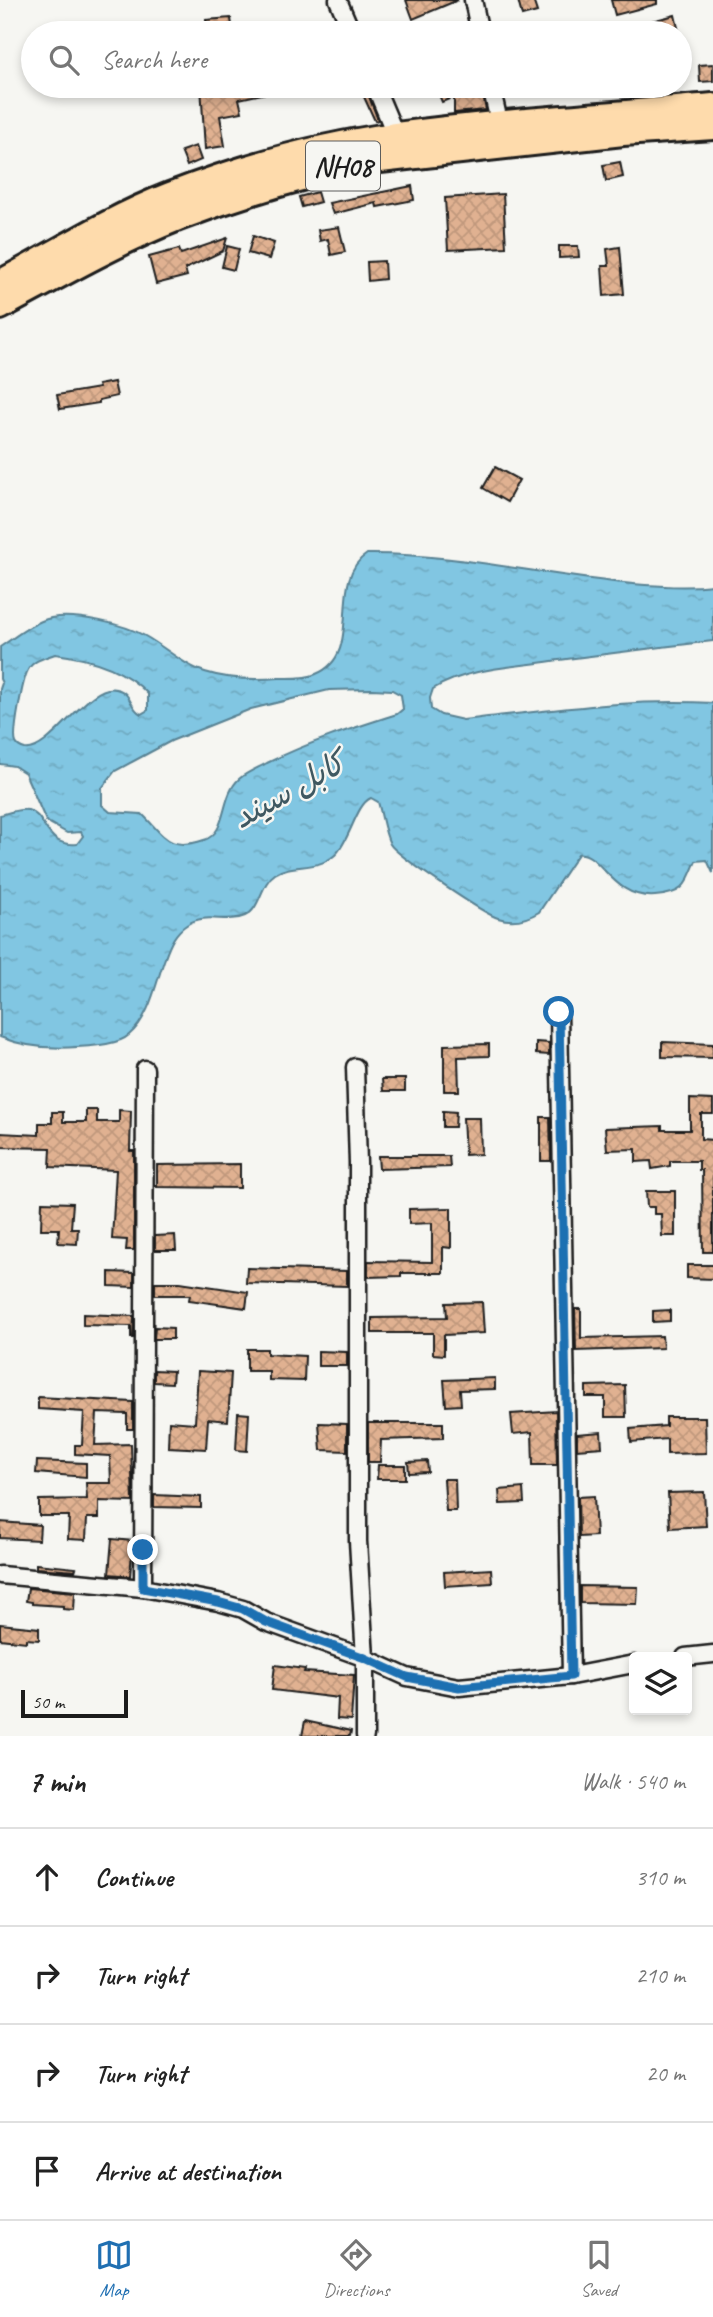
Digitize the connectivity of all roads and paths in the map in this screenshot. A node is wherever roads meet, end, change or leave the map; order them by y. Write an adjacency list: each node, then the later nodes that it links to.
1 (338, 0): 3 (street)
2 (473, 0): 4 (street)
3 (347, 21)
4 (477, 21)
5 (379, 98): 10 (street)
6 (494, 98): 8 (street)
7 (713, 107): 8 (highway, NH08)
8 (500, 125): 10 (highway, NH08)
9 (713, 126): 11 (highway, NH08)
10 (396, 136): 11 (highway, NH08)
11 (172, 208): 12 (highway, NH08); 13 (highway, NH08)
12 (0, 284)
13 (0, 306)
14 (559, 1012): 23 (street)
15 (355, 1067): 21 (street)
16 (145, 1069): 18 (street)
17 (0, 1575): 18 (street)
18 (143, 1588): 21 (street)
19 (713, 1654): 20 (street)
20 (692, 1656)
21 (365, 1658): 23 (street); 24 (street)
22 (629, 1665): 23 (street)
23 (571, 1676)
24 (365, 1736)

